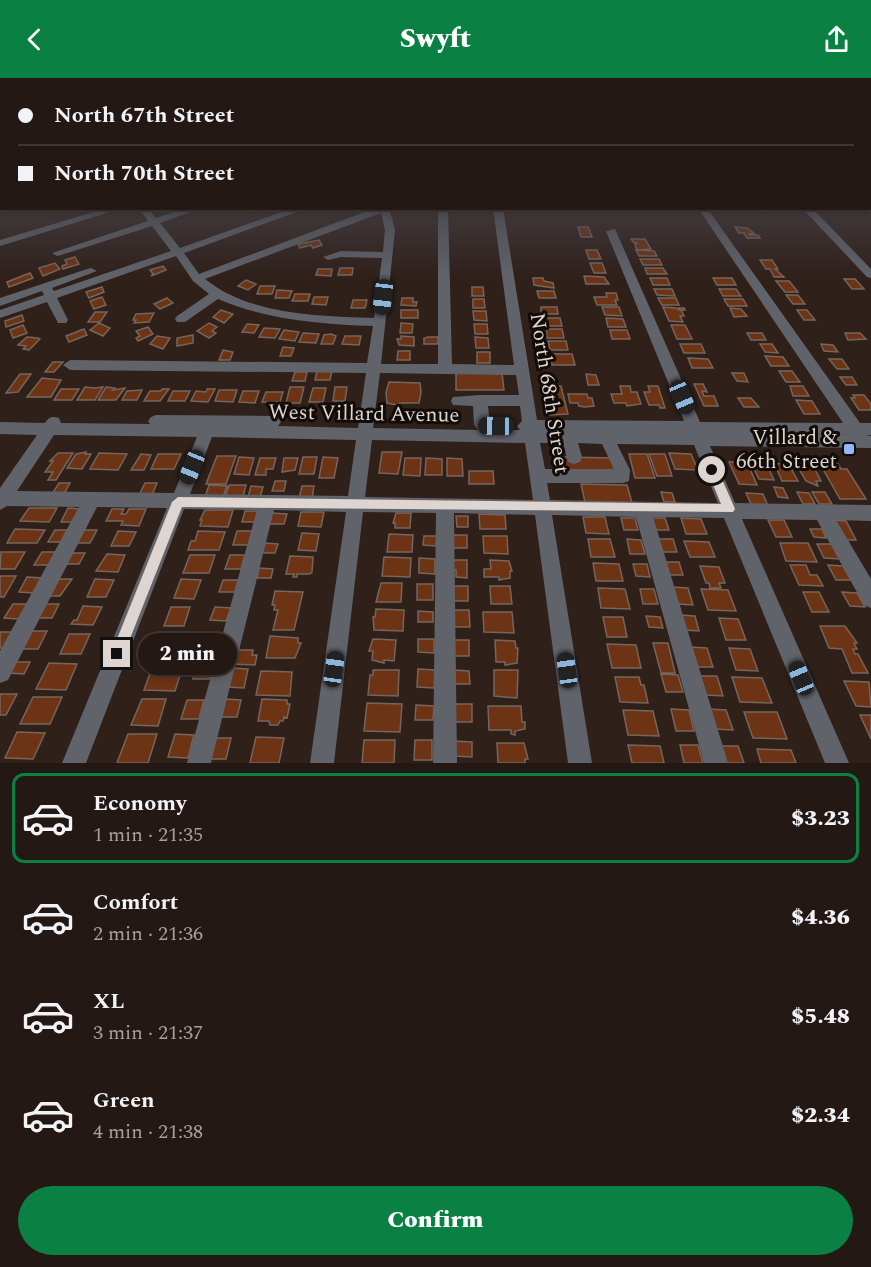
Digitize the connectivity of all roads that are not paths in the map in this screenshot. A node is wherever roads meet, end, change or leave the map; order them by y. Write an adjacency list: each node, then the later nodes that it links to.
1 (102, 213): 14 (street)
2 (147, 213): 12 (street)
3 (182, 213): 12 (street)
4 (263, 213): 15 (street)
5 (288, 213): 15 (street)
6 (373, 213): 20 (street)
7 (385, 213): 17 (street)
8 (443, 213): 30 (street)
9 (499, 213): 31 (street, North 68th Street)
10 (706, 213): 45 (street)
11 (811, 213): 19 (street)
12 (154, 222): 15 (street); 16 (street)
13 (611, 231): 42 (street)
14 (0, 243)
15 (175, 248): 20 (street); 21 (street)
16 (57, 253)
17 (388, 255): 18 (street); 27 (street)
18 (328, 257)
19 (871, 275)
20 (198, 278): 22 (street)
21 (48, 291): 23 (street); 24 (street); 26 (street)
22 (218, 293): 25 (street); 27 (street)
23 (0, 302)
24 (0, 314)
25 (181, 319)
26 (62, 320)
27 (380, 322): 29 (street)
28 (70, 365): 29 (street)
29 (374, 368): 30 (street); 40 (street)
30 (444, 369): 31 (street)
31 (523, 370): 34 (street, North 68th Street)
32 (480, 400): 33 (street); 34 (street); 37 (street)
33 (458, 401)
34 (528, 401): 41 (street, North 68th Street)
35 (0, 418): 36 (street, West Villard Avenue)
36 (52, 424): 38 (street, West Villard Avenue); 39 (street, West Villard Avenue); 48 (street)
37 (482, 425): 40 (street, West Villard Avenue); 41 (street, West Villard Avenue)
38 (209, 427): 40 (street, West Villard Avenue); 50 (street)
39 (0, 429)
40 (366, 429): 41 (street, West Villard Avenue); 52 (street)
41 (532, 431): 42 (street, West Villard Avenue); 43 (street, West Villard Avenue); 47 (street, North 68th Street)
42 (697, 433): 44 (street, West Villard Avenue); 45 (street, West Villard Avenue); 56 (street)
43 (569, 437): 44 (street, West Villard Avenue); 46 (street)
44 (607, 437): 46 (street)
45 (867, 438)
46 (577, 468): 47 (street)
47 (539, 476): 54 (street, North 68th Street)
48 (1, 499): 49 (street)
49 (92, 500): 50 (street); 60 (street)
50 (178, 502): 51 (street); 61 (street)
51 (267, 504): 52 (street); 62 (street)
52 (356, 506): 53 (street); 63 (street)
53 (445, 507): 54 (street); 64 (street)
54 (544, 508): 55 (street); 65 (street, North 68th Street)
55 (642, 509): 56 (street); 66 (street)
56 (729, 509): 57 (street); 67 (street)
57 (822, 512): 58 (street); 59 (street)
58 (871, 513)
59 (871, 598)
60 (0, 672)
61 (74, 763)
62 (199, 763)
63 (322, 763)
64 (445, 763)
65 (580, 763)
66 (716, 763)
67 (837, 763)

